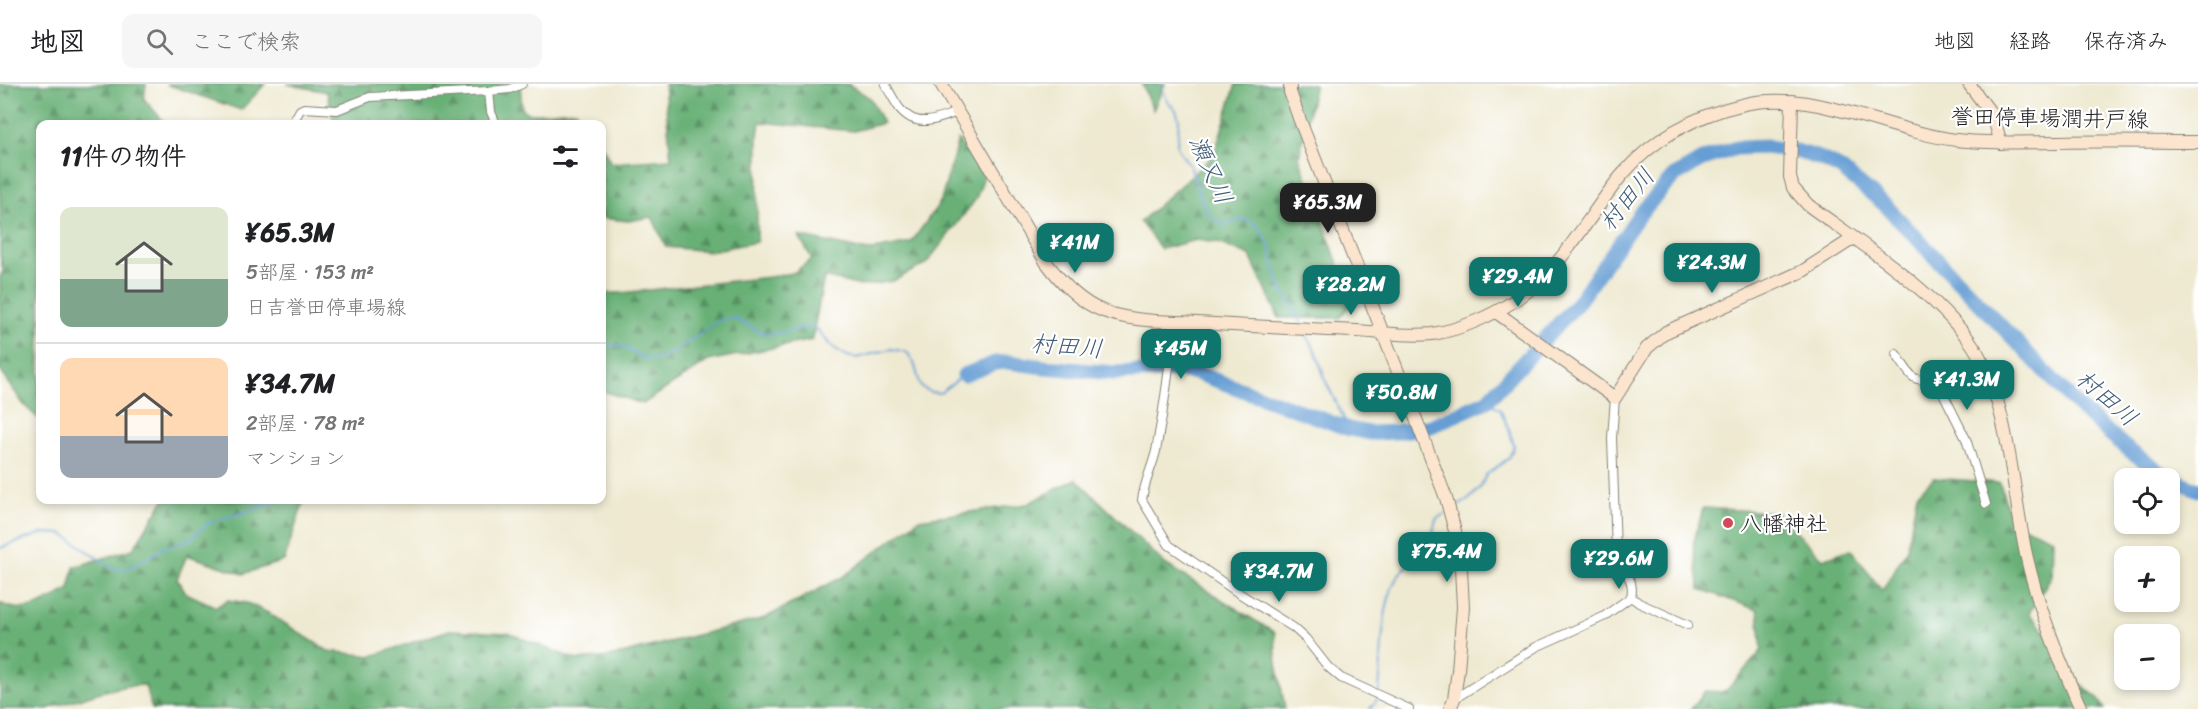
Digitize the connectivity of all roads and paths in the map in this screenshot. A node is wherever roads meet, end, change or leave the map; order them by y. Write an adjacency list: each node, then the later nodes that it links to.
1 (522, 84): 6 (street)
2 (885, 84): 8 (street)
3 (941, 84): 8 (street, 誉田停車場潤井戸線)
4 (1290, 84): 16 (street)
5 (1969, 84): 12 (street)
6 (489, 91): 9 (street); 10 (street)
7 (1791, 101): 12 (street, 誉田停車場潤井戸線); 13 (street); 14 (street, 誉田停車場潤井戸線)
8 (957, 112): 15 (street, 誉田停車場潤井戸線)
9 (294, 120)
10 (494, 120)
11 (2198, 142): 12 (street, 誉田停車場潤井戸線)
12 (2001, 143)
13 (1854, 238): 18 (street); 24 (street)
14 (1496, 312): 16 (street, 誉田停車場潤井戸線); 18 (street)
15 (1174, 322): 16 (street, 誉田停車場潤井戸線); 23 (street)
16 (1382, 332): 22 (street)
17 (1896, 354): 19 (street)
18 (1615, 398): 20 (street)
19 (1986, 504)
20 (1631, 597): 21 (street); 22 (street)
21 (1688, 625)
22 (1452, 704)
23 (1409, 709)
24 (2081, 709)

